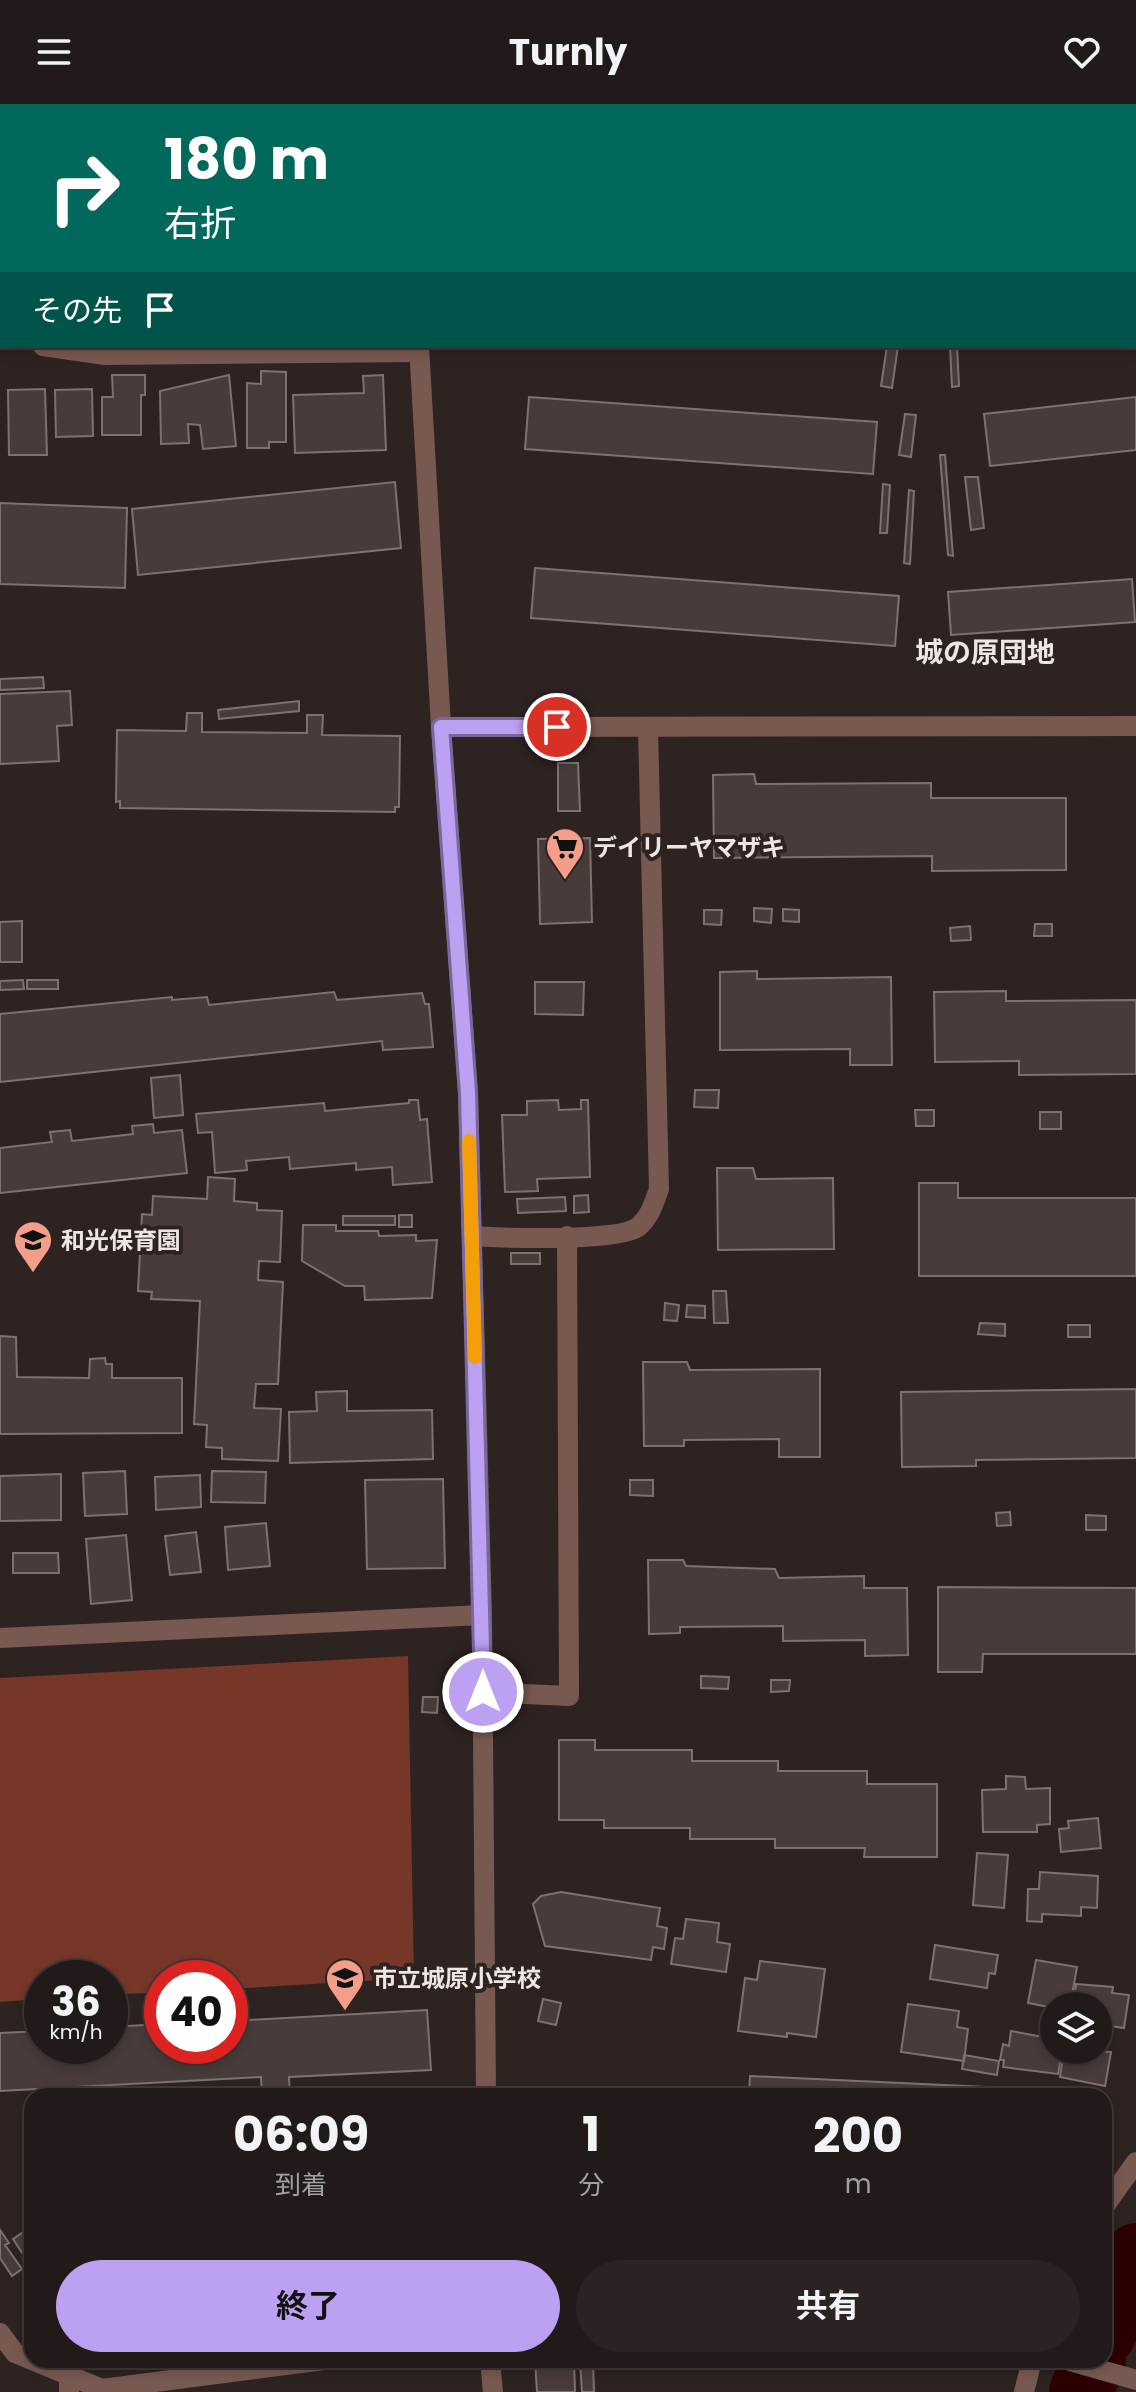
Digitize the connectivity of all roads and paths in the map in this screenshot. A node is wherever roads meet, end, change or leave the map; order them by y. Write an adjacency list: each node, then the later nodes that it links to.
1 (57, 348): 2 (street)
2 (419, 349): 4 (street)
3 (1136, 726): 5 (street)
4 (441, 727): 5 (street); 6 (street)
5 (648, 727): 7 (street)
6 (472, 1236): 7 (street); 8 (street)
7 (567, 1236): 10 (street)
8 (482, 1615): 9 (street); 10 (street)
9 (0, 1638)
10 (483, 1692): 11 (street)
11 (486, 2088)
12 (1136, 2162): 13 (street)
13 (1112, 2196)
14 (0, 2333): 15 (street)
15 (24, 2358)
16 (41, 2368): 22 (street)
17 (263, 2368): 22 (street)
18 (491, 2368): 23 (street)
19 (1030, 2368): 24 (street)
20 (1094, 2368): 21 (street)
21 (1136, 2380)
22 (69, 2384)
23 (493, 2392)
24 (1024, 2392)

